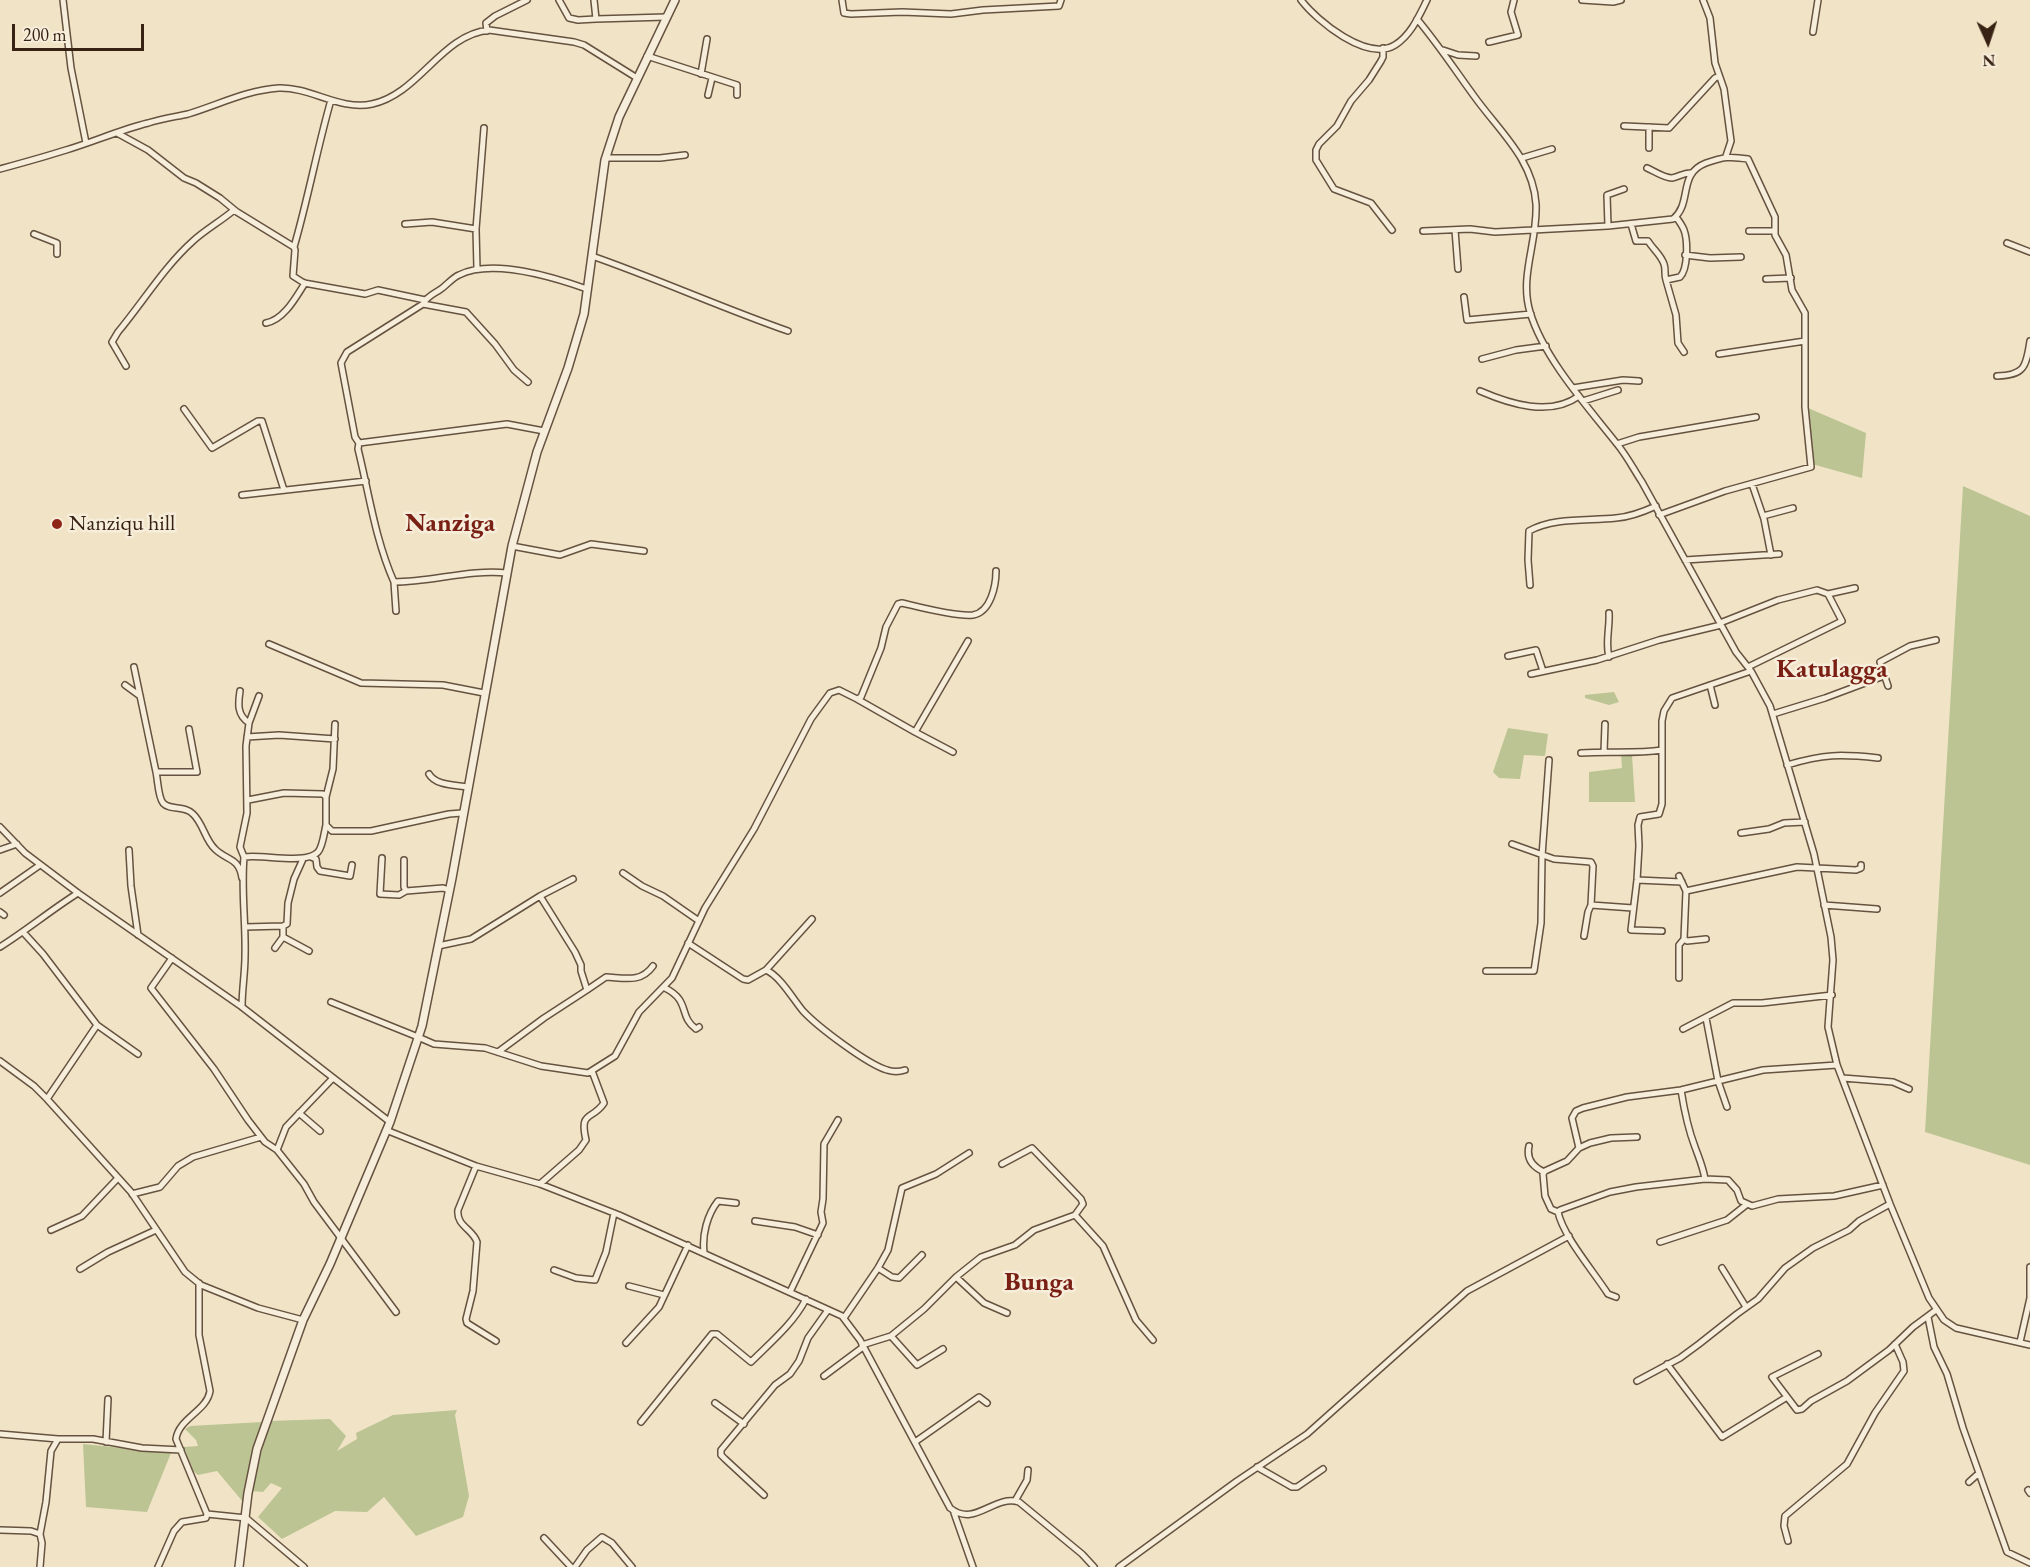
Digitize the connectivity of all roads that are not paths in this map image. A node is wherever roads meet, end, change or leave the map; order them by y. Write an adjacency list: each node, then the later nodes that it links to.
1 (63, 0): 37 (street)
2 (527, 0): 18 (street)
3 (559, 0): 16 (street)
4 (594, 0): 16 (street)
5 (675, 0): 15 (street)
6 (842, 0): 7 (street)
7 (1061, 0)
8 (1300, 0): 22 (street)
9 (1427, 0): 17 (street)
10 (1514, 0): 21 (street)
11 (1582, 0): 12 (street)
12 (1622, 0)
13 (1703, 0): 27 (street)
14 (1818, 0): 19 (street)
15 (666, 17): 16 (street); 24 (street)
16 (596, 19)
17 (1418, 19): 22 (street); 23 (street)
18 (487, 31): 28 (street); 32 (street)
19 (1813, 32)
20 (707, 39): 26 (street)
21 (1489, 42)
22 (1383, 48): 54 (street)
23 (1443, 50): 25 (street); 43 (street)
24 (647, 56): 26 (street); 28 (street)
25 (1476, 56)
26 (701, 74): 29 (street)
27 (1719, 76): 34 (street); 41 (street)
28 (637, 78): 42 (street)
29 (712, 78): 30 (street); 31 (street)
30 (737, 95)
31 (708, 96)
32 (331, 100): 36 (street); 62 (street)
33 (1624, 126): 34 (street)
34 (1649, 127): 38 (street)
35 (484, 128): 53 (street)
36 (117, 133): 37 (street); 48 (street)
37 (86, 143): 45 (street)
38 (1649, 148)
39 (1552, 149): 43 (street)
40 (685, 155): 42 (street)
41 (1726, 156): 46 (street); 59 (street)
42 (606, 158): 66 (street)
43 (1522, 158): 56 (street)
44 (1647, 168): 46 (street)
45 (0, 169)
46 (1692, 172): 49 (street)
47 (1624, 189): 52 (street)
48 (234, 210): 62 (street); 86 (street)
49 (1676, 217): 51 (street); 65 (street)
50 (405, 224): 53 (street)
51 (1631, 224): 52 (street); 72 (street)
52 (1608, 226): 56 (street)
53 (476, 229): 68 (street)
54 (1392, 230)
55 (1455, 230): 56 (street); 57 (street); 69 (street)
56 (1534, 230): 77 (street)
57 (1423, 231)
58 (1749, 231): 59 (street)
59 (1774, 231): 70 (street)
60 (34, 234): 64 (street)
61 (2007, 243): 63 (street)
62 (294, 247): 73 (street)
63 (2030, 252)
64 (57, 254)
65 (1685, 255): 67 (street); 72 (street)
66 (592, 256): 74 (street); 79 (street)
67 (1741, 257)
68 (477, 269): 74 (street); 76 (street)
69 (1458, 269)
70 (1791, 278): 71 (street); 80 (street)
71 (1766, 279)
72 (1666, 280): 83 (street)
73 (305, 283): 76 (street); 78 (street)
74 (587, 289): 96 (street)
75 (1464, 297): 77 (street)
76 (424, 302): 89 (street); 97 (street)
77 (1531, 314): 82 (street)
78 (266, 323)
79 (788, 331)
80 (1805, 342): 84 (street); 100 (street)
81 (2030, 342): 87 (street)
82 (1546, 346): 85 (street); 90 (street)
83 (1684, 352)
84 (1719, 354)
85 (1482, 359)
86 (126, 366)
87 (1997, 376)
88 (1639, 381): 90 (street)
89 (528, 382)
90 (1574, 388): 93 (street)
91 (1480, 390): 93 (street)
92 (1617, 390): 93 (street)
93 (1581, 399): 98 (street)
94 (184, 409): 101 (street)
95 (1756, 417): 98 (street)
96 (544, 431): 97 (street); 107 (street)
97 (359, 443): 99 (street)
98 (1617, 444): 103 (street)
99 (366, 481): 101 (street); 114 (street)
100 (1752, 484): 105 (street); 106 (street)
101 (284, 490): 102 (street)
102 (242, 495)
103 (1656, 506): 105 (street); 115 (street)
104 (1793, 508): 106 (street)
105 (1659, 515): 111 (street)
106 (1763, 516): 110 (street)
107 (512, 546): 108 (street); 113 (street)
108 (644, 550)
109 (1779, 554): 110 (street)
110 (1771, 555): 111 (street)
111 (1685, 560): 120 (street)
112 (996, 571): 138 (street)
113 (507, 573): 114 (street); 135 (street)
114 (394, 582): 118 (street)
115 (1530, 585)
116 (1855, 588): 117 (street)
117 (1828, 594): 120 (street); 127 (street)
118 (396, 611)
119 (1609, 613): 125 (street)
120 (1721, 623): 125 (street); 127 (street)
121 (1936, 640): 130 (street)
122 (968, 641): 145 (street)
123 (269, 644): 135 (street)
124 (1508, 656): 128 (street)
125 (1609, 657): 128 (street)
126 (134, 667): 136 (street)
127 (1749, 669): 132 (street); 140 (street)
128 (1543, 671): 129 (street)
129 (1531, 674)
130 (1884, 676): 133 (street); 140 (street)
131 (125, 685): 136 (street)
132 (1710, 685): 139 (street); 148 (street)
133 (1888, 686)
134 (240, 691): 141 (street)
135 (484, 693): 157 (street)
136 (140, 696): 155 (street)
137 (260, 696): 141 (street)
138 (857, 699): 145 (street); 196 (street)
139 (1715, 705)
140 (1773, 714): 154 (street)
141 (249, 723): 146 (street)
142 (336, 724): 147 (street)
143 (1605, 724): 150 (street)
144 (189, 729): 155 (street)
145 (915, 732): 149 (street)
146 (247, 736): 147 (street); 159 (street)
147 (335, 739): 158 (street)
148 (1662, 750): 150 (street); 184 (street)
149 (952, 752)
150 (1604, 752): 151 (street)
151 (1581, 753)
152 (1878, 758): 154 (street)
153 (1549, 760): 171 (street)
154 (1787, 765): 161 (street)
155 (156, 772): 182 (street)
156 (429, 774): 157 (street)
157 (467, 788): 160 (street)
158 (326, 797): 159 (street); 162 (street)
159 (248, 800): 172 (street)
160 (462, 813): 164 (street); 186 (street)
161 (1805, 822): 165 (street); 180 (street)
162 (326, 825): 164 (street); 166 (street)
163 (0, 826): 167 (street)
164 (332, 831): 166 (street)
165 (1741, 833)
166 (324, 835): 173 (street)
167 (17, 844): 169 (street); 177 (street)
168 (1512, 844): 171 (street)
169 (0, 850)
170 (129, 850): 201 (street)
171 (1542, 856): 191 (street); 214 (street)
172 (244, 857): 174 (street); 182 (street)
173 (311, 857): 174 (street); 179 (street)
174 (303, 858): 197 (street)
175 (382, 858): 185 (street)
176 (404, 860): 185 (street)
177 (40, 865): 188 (street); 189 (street)
178 (1861, 865): 180 (street)
179 (352, 866)
180 (1816, 869): 187 (street); 192 (street)
181 (623, 873): 196 (street)
182 (242, 878): 198 (street)
183 (573, 879): 190 (street)
184 (1637, 880): 187 (street); 193 (street)
185 (406, 891): 186 (street)
186 (449, 891): 208 (street)
187 (1686, 891): 204 (street)
188 (0, 893)
189 (78, 893): 200 (street); 201 (street)
190 (540, 896): 208 (street); 217 (street)
191 (1592, 905): 193 (street); 202 (street)
192 (1824, 905): 194 (street); 218 (street)
193 (1633, 908): 199 (street)
194 (1877, 909)
195 (812, 919): 213 (street)
196 (699, 921): 206 (street)
197 (283, 926): 198 (street); 203 (street)
198 (245, 927): 220 (street)
199 (1662, 931)
200 (23, 932): 207 (street); 222 (street)
201 (138, 935): 211 (street)
202 (1584, 936)
203 (283, 937): 209 (street); 210 (street)
204 (1684, 939): 205 (street); 215 (street)
205 (1706, 939)
206 (688, 943): 213 (street); 216 (street)
207 (0, 946)
208 (438, 946): 225 (street)
209 (275, 948)
210 (309, 951)
211 (172, 958): 220 (street); 244 (street)
212 (653, 966): 217 (street)
213 (766, 970): 230 (street)
214 (1486, 971)
215 (1679, 978)
216 (665, 987): 223 (street); 231 (street)
217 (587, 990): 226 (street)
218 (1832, 995): 221 (street); 229 (street)
219 (331, 1002): 225 (street)
220 (242, 1007): 232 (street)
221 (1706, 1018): 224 (street); 234 (street)
222 (97, 1025): 227 (street); 237 (street)
223 (699, 1027)
224 (1683, 1029)
225 (418, 1037): 226 (street); 241 (street)
226 (498, 1052): 231 (street)
227 (138, 1054)
228 (0, 1061): 237 (street)
229 (1837, 1065): 233 (street); 234 (street)
230 (905, 1070)
231 (592, 1071): 255 (street)
232 (333, 1078): 239 (street); 241 (street)
233 (1843, 1078): 235 (street); 256 (street)
234 (1718, 1081): 236 (street); 238 (street)
235 (1910, 1089)
236 (1681, 1090): 247 (street); 254 (street)
237 (47, 1099): 253 (street)
238 (1727, 1107)
239 (299, 1113): 243 (street); 248 (street)
240 (838, 1120): 267 (street)
241 (390, 1122): 242 (street)
242 (386, 1130): 251 (street); 269 (street)
243 (320, 1131)
244 (261, 1137): 248 (street); 257 (street)
245 (1637, 1137): 247 (street)
246 (1529, 1146): 252 (street)
247 (1579, 1148): 252 (street)
248 (277, 1150): 269 (street)
249 (969, 1153): 275 (street)
250 (1002, 1164): 263 (street)
251 (476, 1166): 255 (street); 297 (street)
252 (1544, 1172): 262 (street)
253 (118, 1178): 257 (street); 265 (street)
254 (1705, 1179): 260 (street); 262 (street)
255 (540, 1184): 261 (street)
256 (1883, 1185): 259 (street); 260 (street)
257 (132, 1194): 266 (street)
258 (736, 1203): 272 (street)
259 (1890, 1204): 287 (street); 289 (street)
260 (1746, 1205): 270 (street)
261 (614, 1212): 271 (street); 278 (street)
262 (1558, 1212): 268 (street)
263 (1075, 1215): 279 (street); 296 (street)
264 (755, 1221): 267 (street)
265 (51, 1230)
266 (156, 1230): 277 (street); 280 (street)
267 (818, 1234): 282 (street)
268 (1569, 1236): 284 (street); 319 (street)
269 (341, 1238): 290 (street); 294 (street)
270 (1660, 1242)
271 (688, 1245): 272 (street); 283 (street)
272 (704, 1252): 282 (street)
273 (922, 1255): 275 (street)
274 (2030, 1267): 285 (street)
275 (878, 1268): 293 (street)
276 (1722, 1268): 287 (street)
277 (80, 1269)
278 (554, 1270)
279 (956, 1277): 291 (street); 295 (street)
280 (199, 1283): 294 (street); 318 (street)
281 (629, 1286): 283 (street)
282 (790, 1292): 286 (street)
283 (664, 1295): 299 (street)
284 (1616, 1297)
285 (2030, 1298): 298 (street)
286 (806, 1299): 288 (street); 312 (street)
287 (1746, 1307): 305 (street)
288 (828, 1310): 293 (street); 313 (street)
289 (1936, 1310): 292 (street); 298 (street)
290 (396, 1312)
291 (1007, 1313)
292 (1928, 1317): 300 (street); 322 (street)
293 (843, 1318): 302 (street)
294 (303, 1320): 328 (street)
295 (891, 1336): 302 (street); 303 (street)
296 (1153, 1340)
297 (496, 1341)
298 (2020, 1342): 301 (street)
299 (626, 1343)
300 (1895, 1344): 308 (street); 332 (street)
301 (2030, 1345)
302 (863, 1346): 306 (street); 317 (street)
303 (943, 1349)
304 (1818, 1354): 308 (street)
305 (1667, 1364): 307 (street); 308 (street)
306 (824, 1376)
307 (1637, 1381)
308 (1787, 1397)
309 (108, 1400): 316 (street)
310 (715, 1403): 313 (street)
311 (987, 1403): 317 (street)
312 (641, 1422)
313 (744, 1424): 324 (street)
314 (0, 1434): 315 (street)
315 (58, 1439): 316 (street); 330 (street)
316 (106, 1442): 318 (street)
317 (915, 1442): 326 (street)
318 (181, 1450): 327 (street)
319 (1257, 1467): 320 (street); 342 (street)
320 (1323, 1468)
321 (1028, 1470): 325 (street)
322 (1978, 1473): 323 (street); 333 (street)
323 (1969, 1482)
324 (764, 1495)
325 (1015, 1501): 326 (street); 341 (street)
326 (954, 1511): 340 (street)
327 (207, 1514): 328 (street); 335 (street)
328 (246, 1518): 336 (street); 337 (street)
329 (0, 1530): 330 (street)
330 (40, 1534): 334 (street)
331 (544, 1538): 338 (street)
332 (1788, 1541)
333 (2028, 1564)
334 (40, 1567)
335 (158, 1567)
336 (239, 1567)
337 (304, 1567)
338 (573, 1567): 339 (street)
339 (632, 1567)
340 (973, 1567)
341 (1094, 1567)
342 (1119, 1567)

